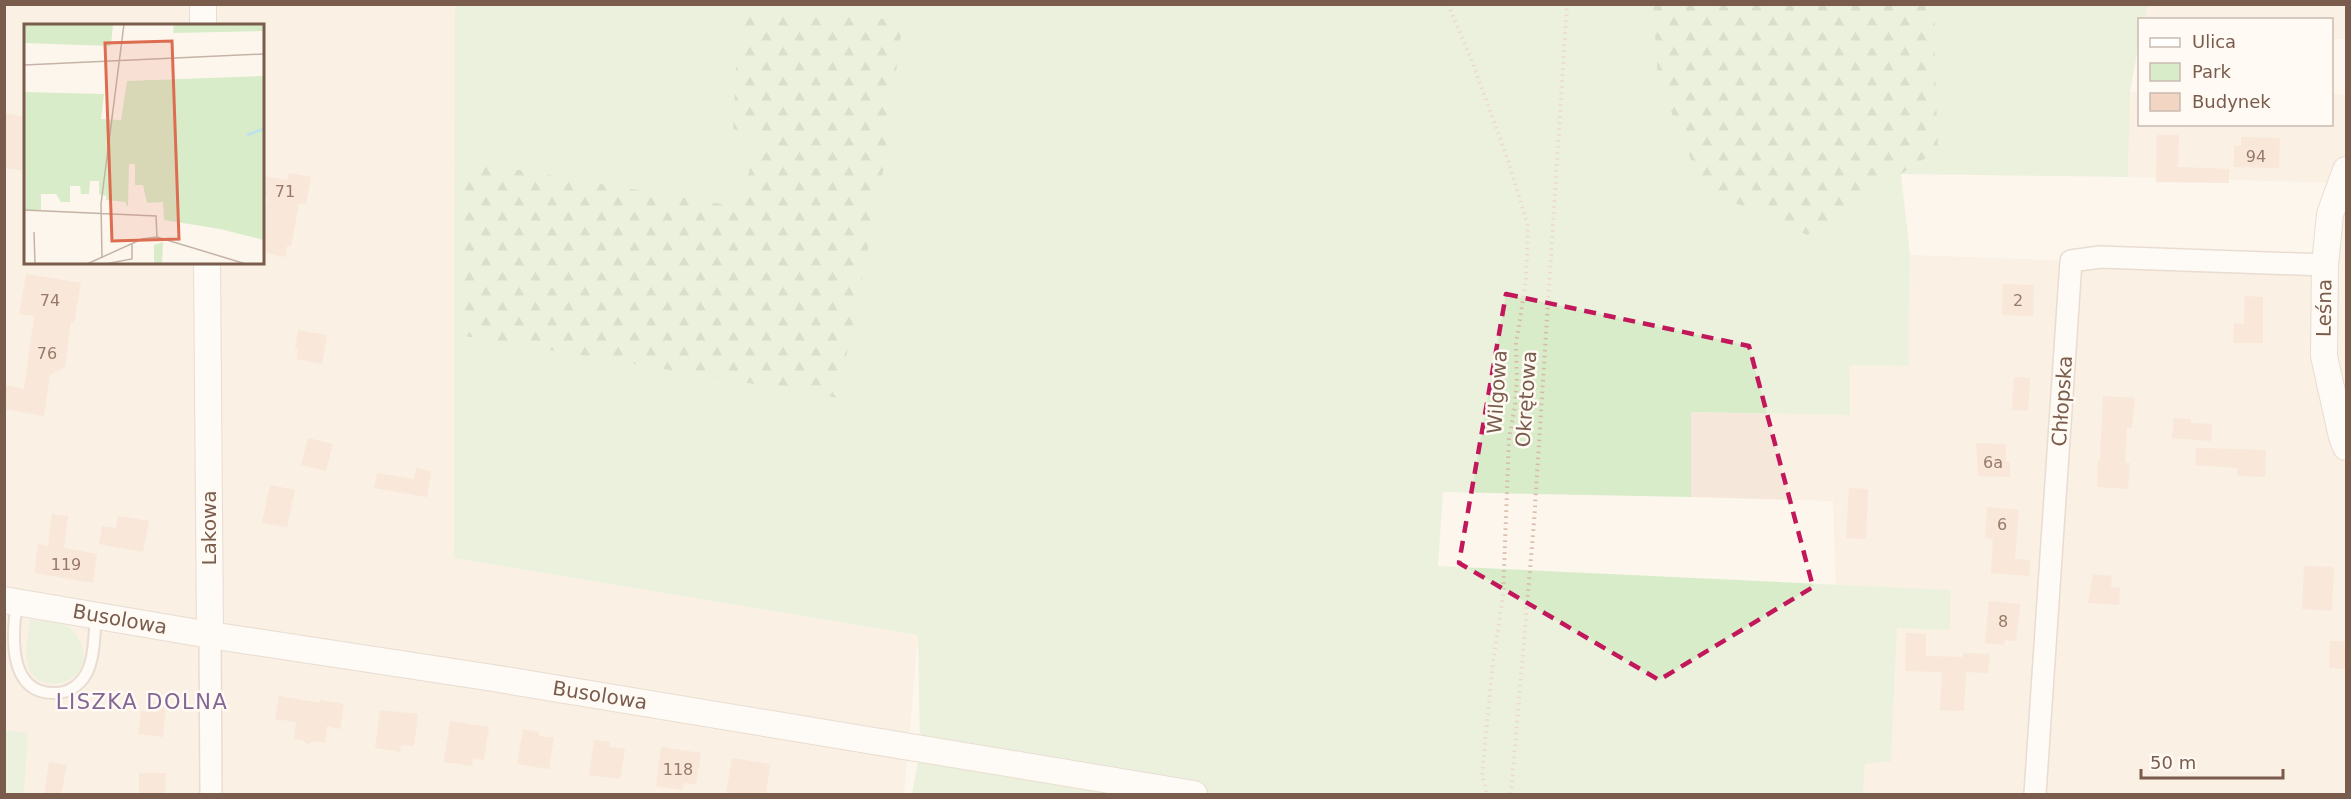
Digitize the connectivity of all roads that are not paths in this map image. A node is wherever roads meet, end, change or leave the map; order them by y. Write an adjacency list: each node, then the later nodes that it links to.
1 (203, 4): 2 (street)
2 (203, 24)
3 (2346, 170): 5 (street, Leśna)
4 (207, 264): 9 (street, Lakowa)
5 (2325, 265): 6 (street, Leśna); 12 (street, Chłopska)
6 (2346, 447)
7 (11, 601): 8 (street, Busolowa); 8 (lane)
8 (96, 615): 9 (street, Busolowa)
9 (210, 635): 10 (street, Lakowa); 11 (street, Busolowa)
10 (211, 795)
11 (1194, 795)
12 (2035, 795)

